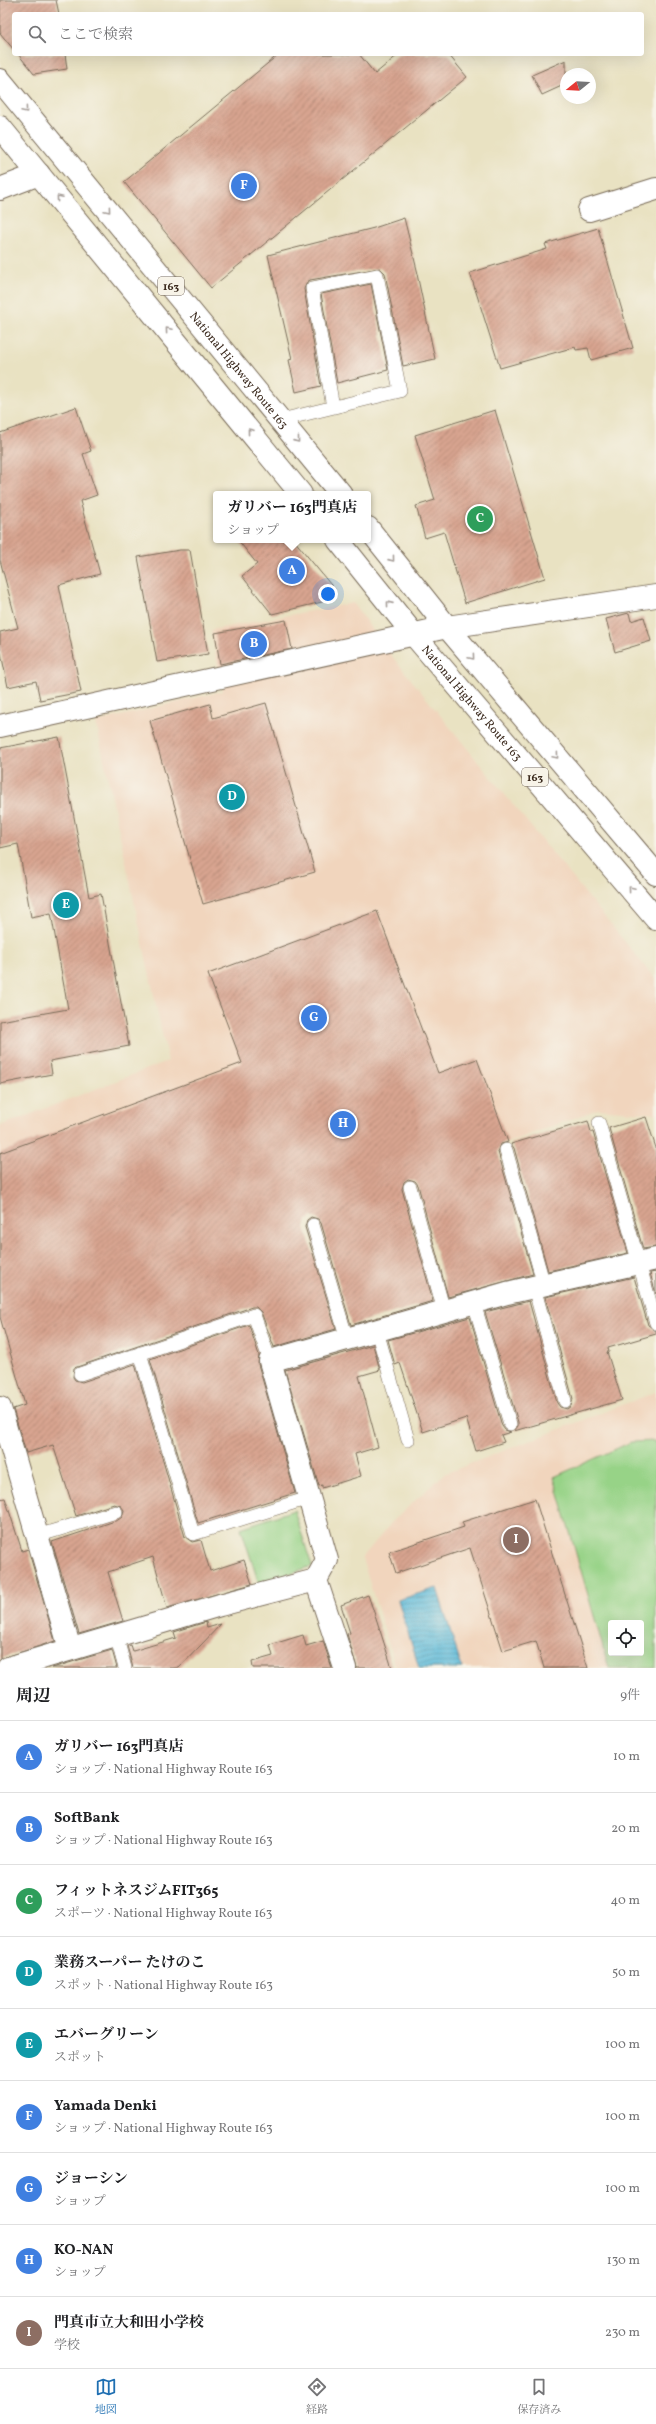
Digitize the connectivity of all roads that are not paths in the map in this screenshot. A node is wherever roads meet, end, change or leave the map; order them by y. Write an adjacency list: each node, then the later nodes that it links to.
1 (0, 80): 8 (main road, National Highway Route 163 / 163, one-way to 8)
2 (0, 127): 3 (main road, 163)
3 (39, 174): 4 (main road); 9 (main road, 163, one-way to 3)
4 (0, 189)
5 (656, 189): 6 (main road)
6 (589, 210)
7 (333, 407): 7 (lane); 8 (lane)
8 (281, 420): 10 (main road, National Highway Route 163 / 163, one-way to 10)
9 (299, 491)
10 (339, 491)
11 (371, 532): 14 (main road, 163, one-way to 14)
12 (340, 543): 15 (main road, National Highway Route 163 / 163, one-way to 12)
13 (656, 596): 14 (main road)
14 (447, 627): 15 (main road); 17 (main road, 163, one-way to 17)
15 (414, 635): 16 (main road); 18 (main road, National Highway Route 163 / 163, one-way to 15)
16 (0, 726)
17 (656, 874)
18 (656, 919)
19 (599, 1123): 23 (lane)
20 (506, 1150): 24 (lane)
21 (410, 1187): 26 (lane)
22 (313, 1225): 29 (lane)
23 (647, 1261): 24 (main road); 27 (lane)
24 (539, 1286): 25 (main road); 33 (lane)
25 (474, 1303): 26 (main road); 35 (lane)
26 (444, 1311): 28 (main road)
27 (656, 1323)
28 (377, 1330): 29 (main road); 36 (lane)
29 (347, 1339): 31 (main road)
30 (140, 1353): 31 (lane); 32 (lane); 37 (lane)
31 (270, 1361): 37 (main road)
32 (80, 1374)
33 (565, 1401)
34 (0, 1408): 39 (main road)
35 (510, 1424)
36 (408, 1440)
37 (309, 1498): 40 (main road)
38 (116, 1512): 39 (lane)
39 (37, 1536): 42 (main road)
40 (316, 1580): 41 (main road); 45 (main road)
41 (116, 1635): 42 (main road); 44 (lane)
42 (70, 1649): 43 (main road)
43 (12, 1667)
44 (125, 1668)
45 (345, 1668)

